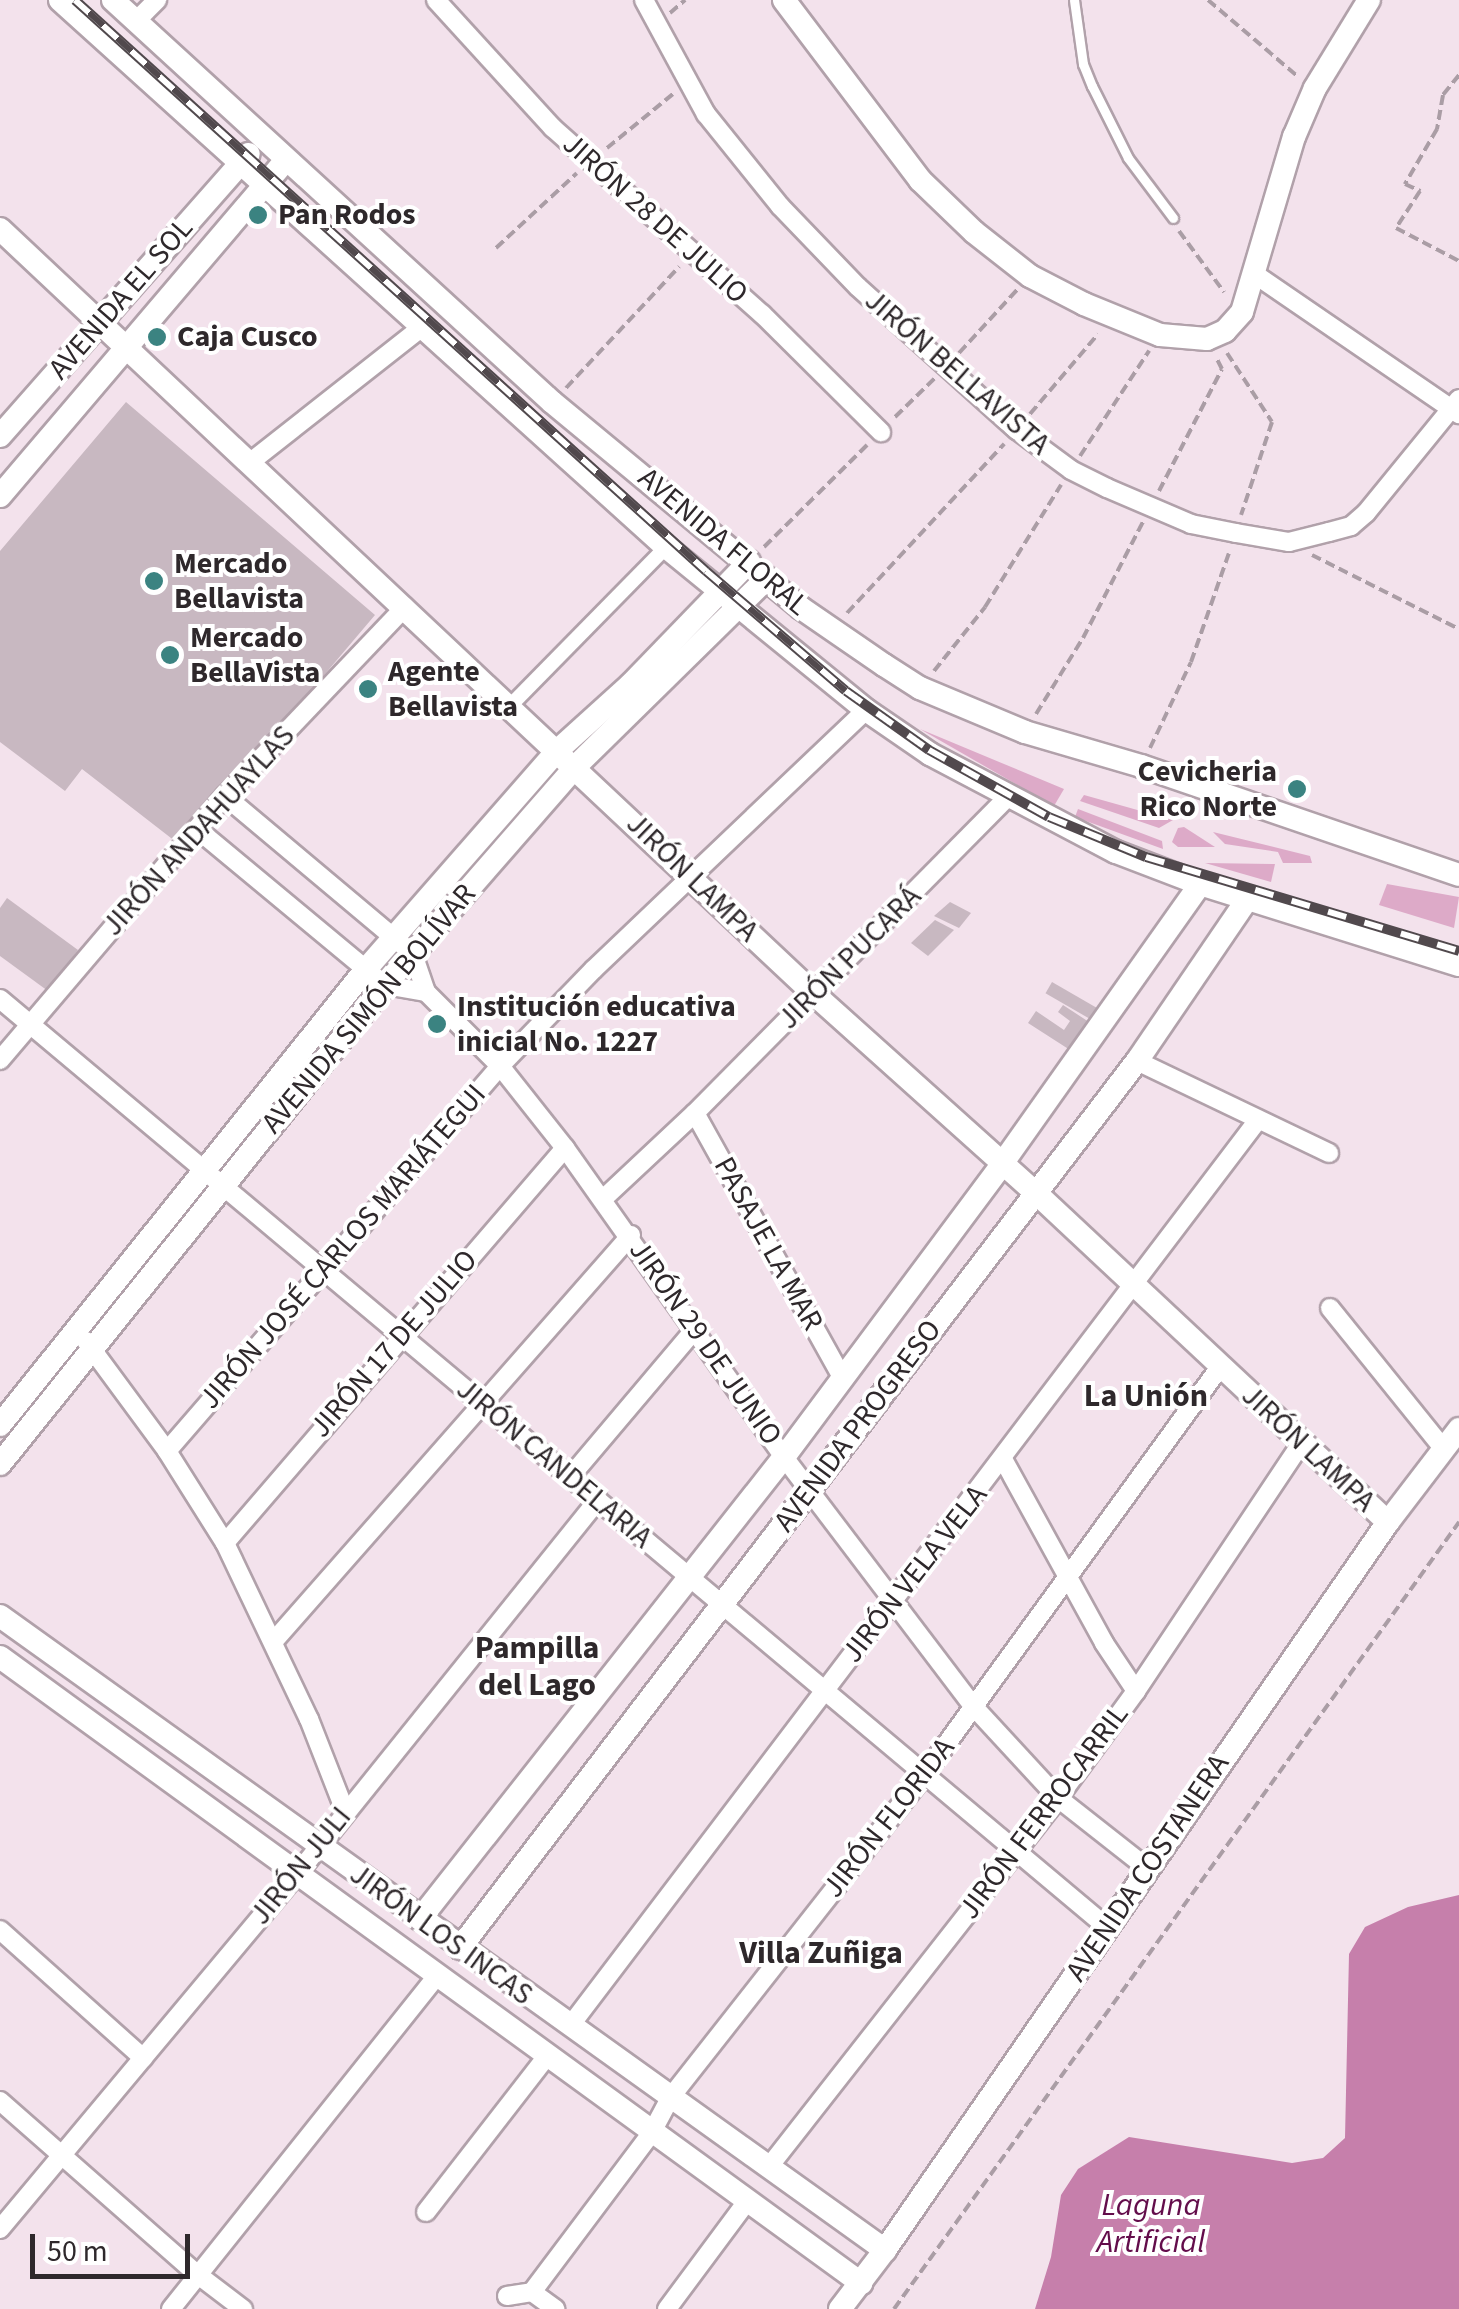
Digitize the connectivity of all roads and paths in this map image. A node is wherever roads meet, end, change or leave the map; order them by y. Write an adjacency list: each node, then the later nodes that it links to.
1 (60, 0): 15 (street, AVENIDA FLORAL)
2 (113, 0): 10 (street, AVENIDA FLORAL)
3 (157, 0): 10 (street)
4 (436, 0): 19 (street, JIRÓN 28 DE JULIO)
5 (644, 0): 31 (street, JIRÓN BELLAVISTA)
6 (784, 0): 22 (street)
7 (1074, 0): 17 (lane)
8 (1208, 0): 12 (path)
9 (1369, 0): 12 (street)
10 (136, 21): 13 (street, AVENIDA FLORAL)
11 (1459, 74): 20 (path)
12 (1315, 88): 21 (street)
13 (263, 139): 14 (street, AVENIDA FLORAL); 15 (street, AVENIDA EL SOL)
14 (286, 160): 16 (street, AVENIDA EL SOL); 29 (street, AVENIDA FLORAL)
15 (241, 162): 16 (street, AVENIDA FLORAL); 24 (street, AVENIDA EL SOL)
16 (265, 184): 25 (street, AVENIDA FLORAL); 28 (street, AVENIDA EL SOL)
17 (1173, 218): 23 (path)
18 (0, 229): 24 (street, JIRÓN LAMPA)
19 (693, 252): 29 (path); 32 (street, JIRÓN 28 DE JULIO)
20 (1458, 258)
21 (1254, 273): 23 (street); 30 (street)
22 (1114, 315): 26 (street); 31 (path)
23 (1235, 322): 27 (street)
24 (98, 325): 28 (street, JIRÓN LAMPA); 33 (street, AVENIDA EL SOL)
25 (422, 327): 34 (street); 39 (street, AVENIDA FLORAL)
26 (1160, 335): 27 (street); 35 (path)
27 (1207, 339): 37 (path)
28 (124, 350): 34 (street, JIRÓN LAMPA); 36 (street, AVENIDA EL SOL)
29 (552, 402): 40 (street, AVENIDA FLORAL)
30 (1456, 408): 38 (street, JIRÓN BELLAVISTA)
31 (1016, 430): 35 (street, JIRÓN BELLAVISTA); 44 (path)
32 (881, 432)
33 (0, 436)
34 (248, 464): 42 (street, JIRÓN LAMPA)
35 (1071, 470): 37 (street, JIRÓN BELLAVISTA); 45 (path)
36 (0, 496)
37 (1150, 508): 38 (street, JIRÓN BELLAVISTA); 48 (path)
38 (1289, 542): 43 (path)
39 (666, 547): 41 (street, AVENIDA FLORAL); 46 (street)
40 (758, 570): 41 (street, AVENIDA SIMÓN BOLÍVAR); 44 (street, AVENIDA FLORAL)
41 (731, 601): 47 (street, AVENIDA FLORAL); 49 (street, AVENIDA SIMÓN BOLÍVAR); 50 (street, AVENIDA SIMÓN BOLÍVAR)
42 (405, 607): 46 (street, JIRÓN LAMPA); 51 (street, JIRÓN ANDAHUAYLAS)
43 (1459, 629)
44 (832, 630): 45 (street, AVENIDA FLORAL)
45 (920, 688): 48 (street, AVENIDA FLORAL)
46 (510, 706): 49 (street, JIRÓN LAMPA)
47 (866, 710): 52 (street, AVENIDA FLORAL); 55 (street, JIRÓN JOSÉ CARLOS MARIÁTEGUI)
48 (1025, 732): 54 (street, AVENIDA FLORAL)
49 (558, 750): 50 (street, JIRÓN LAMPA); 58 (street, AVENIDA SIMÓN BOLÍVAR)
50 (576, 766): 55 (street, JIRÓN LAMPA); 59 (street, AVENIDA SIMÓN BOLÍVAR)
51 (225, 796): 53 (street, JIRÓN ANDAHUAYLAS); 58 (street, JIRÓN 29 DE JUNIO)
52 (1007, 798): 56 (street, AVENIDA FLORAL); 64 (street, JIRÓN PUCARÁ)
53 (196, 828): 61 (street); 66 (street, JIRÓN ANDAHUAYLAS)
54 (1459, 875)
55 (690, 877): 64 (street, JIRÓN LAMPA); 69 (street, JIRÓN JOSÉ CARLOS MARIÁTEGUI)
56 (1200, 884): 57 (street, AVENIDA FLORAL); 74 (street, AVENIDA PROGRESO)
57 (1248, 898): 60 (street, AVENIDA FLORAL); 68 (street, AVENIDA PROGRESO)
58 (393, 938): 59 (street, JIRÓN 29 DE JUNIO); 61 (street, AVENIDA SIMÓN BOLÍVAR)
59 (412, 954): 62 (street, AVENIDA SIMÓN BOLÍVAR); 63 (street, JIRÓN 29 DE JUNIO)
60 (1459, 964)
61 (366, 968): 62 (street); 75 (street, AVENIDA SIMÓN BOLÍVAR)
62 (385, 985): 63 (street); 76 (street, AVENIDA SIMÓN BOLÍVAR)
63 (426, 992): 69 (street, JIRÓN 29 DE JUNIO)
64 (814, 994): 70 (street, JIRÓN PUCARÁ); 74 (street, JIRÓN LAMPA)
65 (0, 999): 66 (street, JIRÓN CANDELARIA)
66 (30, 1024): 67 (street, JIRÓN ANDAHUAYLAS); 75 (street, JIRÓN CANDELARIA)
67 (0, 1060)
68 (1137, 1061): 71 (street); 77 (street, AVENIDA PROGRESO)
69 (500, 1066): 72 (street, JIRÓN 29 DE JUNIO); 80 (street, JIRÓN JOSÉ CARLOS MARIÁTEGUI)
70 (694, 1113): 78 (street, JIRÓN PUCARÁ); 87 (street, PASAJE LA MAR)
71 (1258, 1120): 73 (street); 81 (street, JIRÓN VELA VELA)
72 (565, 1148): 78 (street, JIRÓN 29 DE JUNIO); 84 (street, JIRÓN 17 DE JULIO)
73 (1329, 1153)
74 (1002, 1164): 77 (street, JIRÓN LAMPA); 87 (street, AVENIDA PROGRESO)
75 (202, 1169): 76 (street, JIRÓN CANDELARIA); 85 (street, AVENIDA SIMÓN BOLÍVAR)
76 (221, 1186): 80 (street, JIRÓN CANDELARIA); 85 (street, AVENIDA SIMÓN BOLÍVAR)
77 (1035, 1192): 81 (street, JIRÓN LAMPA); 98 (street, AVENIDA PROGRESO)
78 (603, 1199): 79 (street, JIRÓN 29 DE JUNIO)
79 (631, 1235): 83 (street, JIRÓN 29 DE JUNIO); 88 (street)
80 (321, 1269): 84 (street, JIRÓN CANDELARIA); 93 (street, JIRÓN JOSÉ CARLOS MARIÁTEGUI)
81 (1133, 1286): 86 (street, JIRÓN LAMPA); 95 (street, JIRÓN VELA VELA)
82 (1330, 1308): 92 (street)
83 (694, 1329): 94 (street, JIRÓN 29 DE JUNIO); 97 (street)
84 (400, 1336): 88 (street, JIRÓN CANDELARIA); 102 (street, JIRÓN 17 DE JULIO)
85 (83, 1338): 89 (street, AVENIDA SIMÓN BOLÍVAR); 93 (street); 96 (street, AVENIDA SIMÓN BOLÍVAR)
86 (1220, 1367): 91 (street, JIRÓN LAMPA); 103 (street, JIRÓN FLORIDA)
87 (842, 1375): 94 (street, AVENIDA PROGRESO)
88 (484, 1405): 97 (street, JIRÓN CANDELARIA); 108 (street)
89 (0, 1425)
90 (1459, 1428): 92 (street, AVENIDA COSTANERA)
91 (1301, 1444): 100 (street, JIRÓN LAMPA); 111 (street, JIRÓN FERROCARRIL)
92 (1442, 1448): 100 (street, AVENIDA COSTANERA)
93 (168, 1451): 102 (street)
94 (784, 1457): 98 (street, JIRÓN 29 DE JUNIO); 104 (street, AVENIDA PROGRESO)
95 (1003, 1459): 103 (street); 106 (street, JIRÓN VELA VELA)
96 (0, 1464)
97 (570, 1477): 99 (street, JIRÓN CANDELARIA)
98 (810, 1491): 105 (street, AVENIDA PROGRESO); 106 (street, JIRÓN 29 DE JUNIO)
99 (598, 1500): 104 (street, JIRÓN CANDELARIA); 115 (street, JIRÓN JULI)
100 (1388, 1522): 118 (street, AVENIDA COSTANERA)
101 (1459, 1522): 146 (path)
102 (225, 1542): 108 (street)
103 (1066, 1576): 111 (street); 112 (street, JIRÓN FLORIDA)
104 (688, 1578): 105 (street, JIRÓN CANDELARIA); 120 (street, AVENIDA PROGRESO)
105 (721, 1602): 110 (street, JIRÓN CANDELARIA); 123 (street, AVENIDA PROGRESO)
106 (893, 1605): 110 (street, JIRÓN VELA VELA); 112 (street, JIRÓN 29 DE JUNIO)
107 (0, 1616): 116 (street, JIRÓN LOS INCAS)
108 (273, 1642): 115 (street)
109 (0, 1657): 119 (street, JIRÓN LOS INCAS)
110 (824, 1691): 113 (street, JIRÓN CANDELARIA); 125 (street, JIRÓN VELA VELA)
111 (1136, 1691): 114 (street, JIRÓN FERROCARRIL)
112 (974, 1706): 113 (street, JIRÓN FLORIDA); 114 (street, JIRÓN 29 DE JUNIO)
113 (924, 1775): 117 (street, JIRÓN CANDELARIA); 128 (street, JIRÓN FLORIDA)
114 (1058, 1798): 117 (street, JIRÓN FERROCARRIL); 118 (street, JIRÓN 29 DE JUNIO)
115 (345, 1811): 116 (street, JIRÓN JULI)
116 (318, 1847): 119 (street, JIRÓN JULI); 120 (street, JIRÓN LOS INCAS)
117 (1015, 1852): 121 (street, JIRÓN CANDELARIA); 132 (street, JIRÓN FERROCARRIL)
118 (1147, 1868): 121 (street, AVENIDA COSTANERA)
119 (298, 1873): 124 (street, JIRÓN LOS INCAS); 127 (street, JIRÓN JULI)
120 (420, 1919): 123 (street, JIRÓN LOS INCAS)
121 (1108, 1928): 136 (street, AVENIDA COSTANERA)
122 (0, 1930): 127 (street)
123 (460, 1948): 125 (street, JIRÓN LOS INCAS)
124 (438, 1975): 126 (street, JIRÓN LOS INCAS); 137 (street)
125 (570, 2026): 128 (street, JIRÓN LOS INCAS)
126 (548, 2055): 130 (street, JIRÓN LOS INCAS); 134 (street)
127 (143, 2058): 131 (street, JIRÓN JULI)
128 (670, 2098): 130 (street, JIRÓN FLORIDA); 132 (street, JIRÓN LOS INCAS)
129 (0, 2100): 131 (street)
130 (652, 2132): 133 (street, JIRÓN LOS INCAS); 139 (street, JIRÓN FLORIDA)
131 (61, 2155): 135 (street, JIRÓN JULI); 137 (street)
132 (768, 2168): 136 (street, JIRÓN LOS INCAS)
133 (748, 2200): 138 (street, JIRÓN LOS INCAS); 144 (street)
134 (426, 2212)
135 (0, 2228)
136 (885, 2250): 138 (street, AVENIDA COSTANERA)
137 (197, 2274): 141 (street); 142 (street)
138 (861, 2283): 145 (street, AVENIDA COSTANERA)
139 (532, 2292): 140 (street); 143 (street)
140 (507, 2296)
141 (171, 2309)
142 (244, 2309)
143 (555, 2309)
144 (667, 2309)
145 (840, 2309)
146 (894, 2309)

